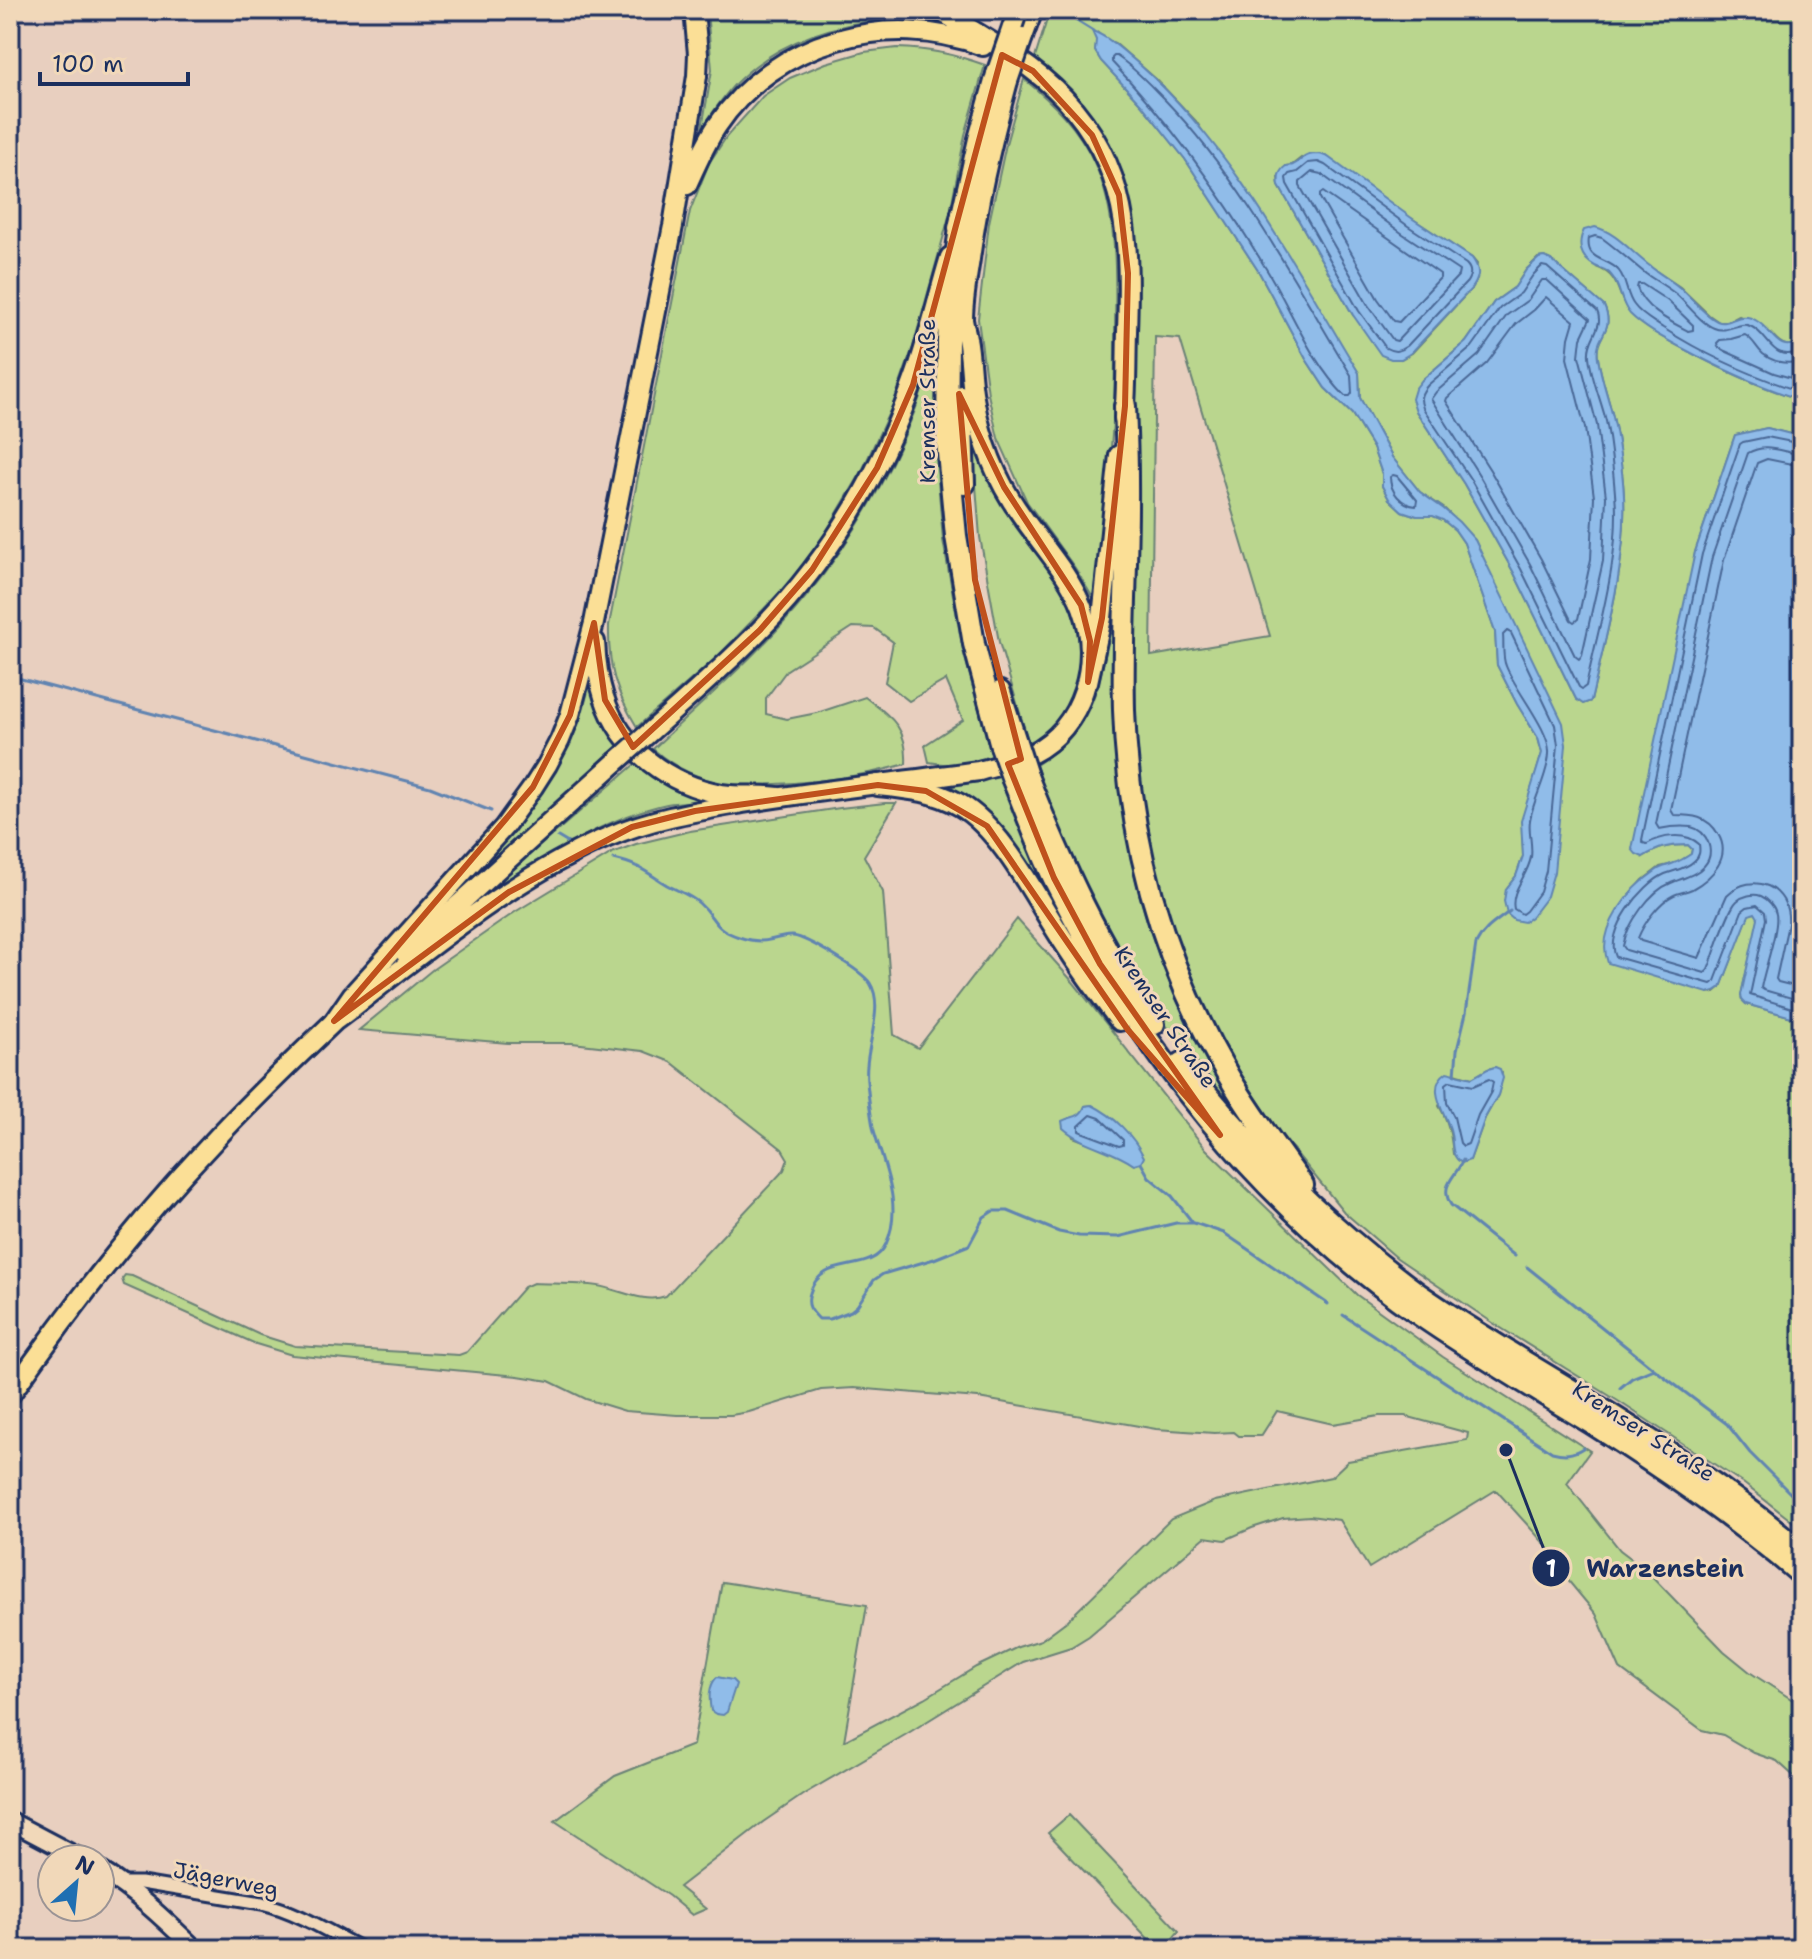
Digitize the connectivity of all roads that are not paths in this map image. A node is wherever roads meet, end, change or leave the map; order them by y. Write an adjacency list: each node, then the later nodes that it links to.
1 (694, 10): 8 (main road)
2 (939, 10): 5 (main road)
3 (1018, 10): 6 (main road, bridge)
4 (1033, 10): 6 (main road, bridge)
5 (1033, 71): 8 (main road); 10 (main road)
6 (1002, 78): 7 (main road); 9 (main road)
7 (962, 214): 13 (highway, Kremser Straße); 17 (main road, bridge)
8 (673, 226): 11 (main road)
9 (963, 321): 12 (main road); 13 (highway, Kremser Straße)
10 (1125, 406): 12 (main road); 19 (highway)
11 (594, 623): 16 (main road); 17 (main road)
12 (1088, 682): 15 (main road)
13 (1008, 744): 14 (highway, Kremser Straße, bridge)
14 (1020, 778): 18 (highway, Kremser Straße); 19 (highway, Kremser Straße)
15 (878, 785): 16 (main road); 18 (highway)
16 (778, 797): 17 (main road)
17 (334, 1021): 21 (main road)
18 (1220, 1135): 20 (highway, Kremser Straße)
19 (1332, 1224): 20 (highway, Kremser Straße)
20 (1369, 1266): 22 (highway, Kremser Straße); 23 (highway, Kremser Straße)
21 (10, 1395)
22 (1802, 1552)
23 (1802, 1575)
24 (10, 1821): 25 (main road)
25 (52, 1843)
26 (116, 1879): 27 (main road)
27 (122, 1883): 28 (main road); 29 (street, Jägerweg)
28 (195, 1949)
29 (362, 1949)

